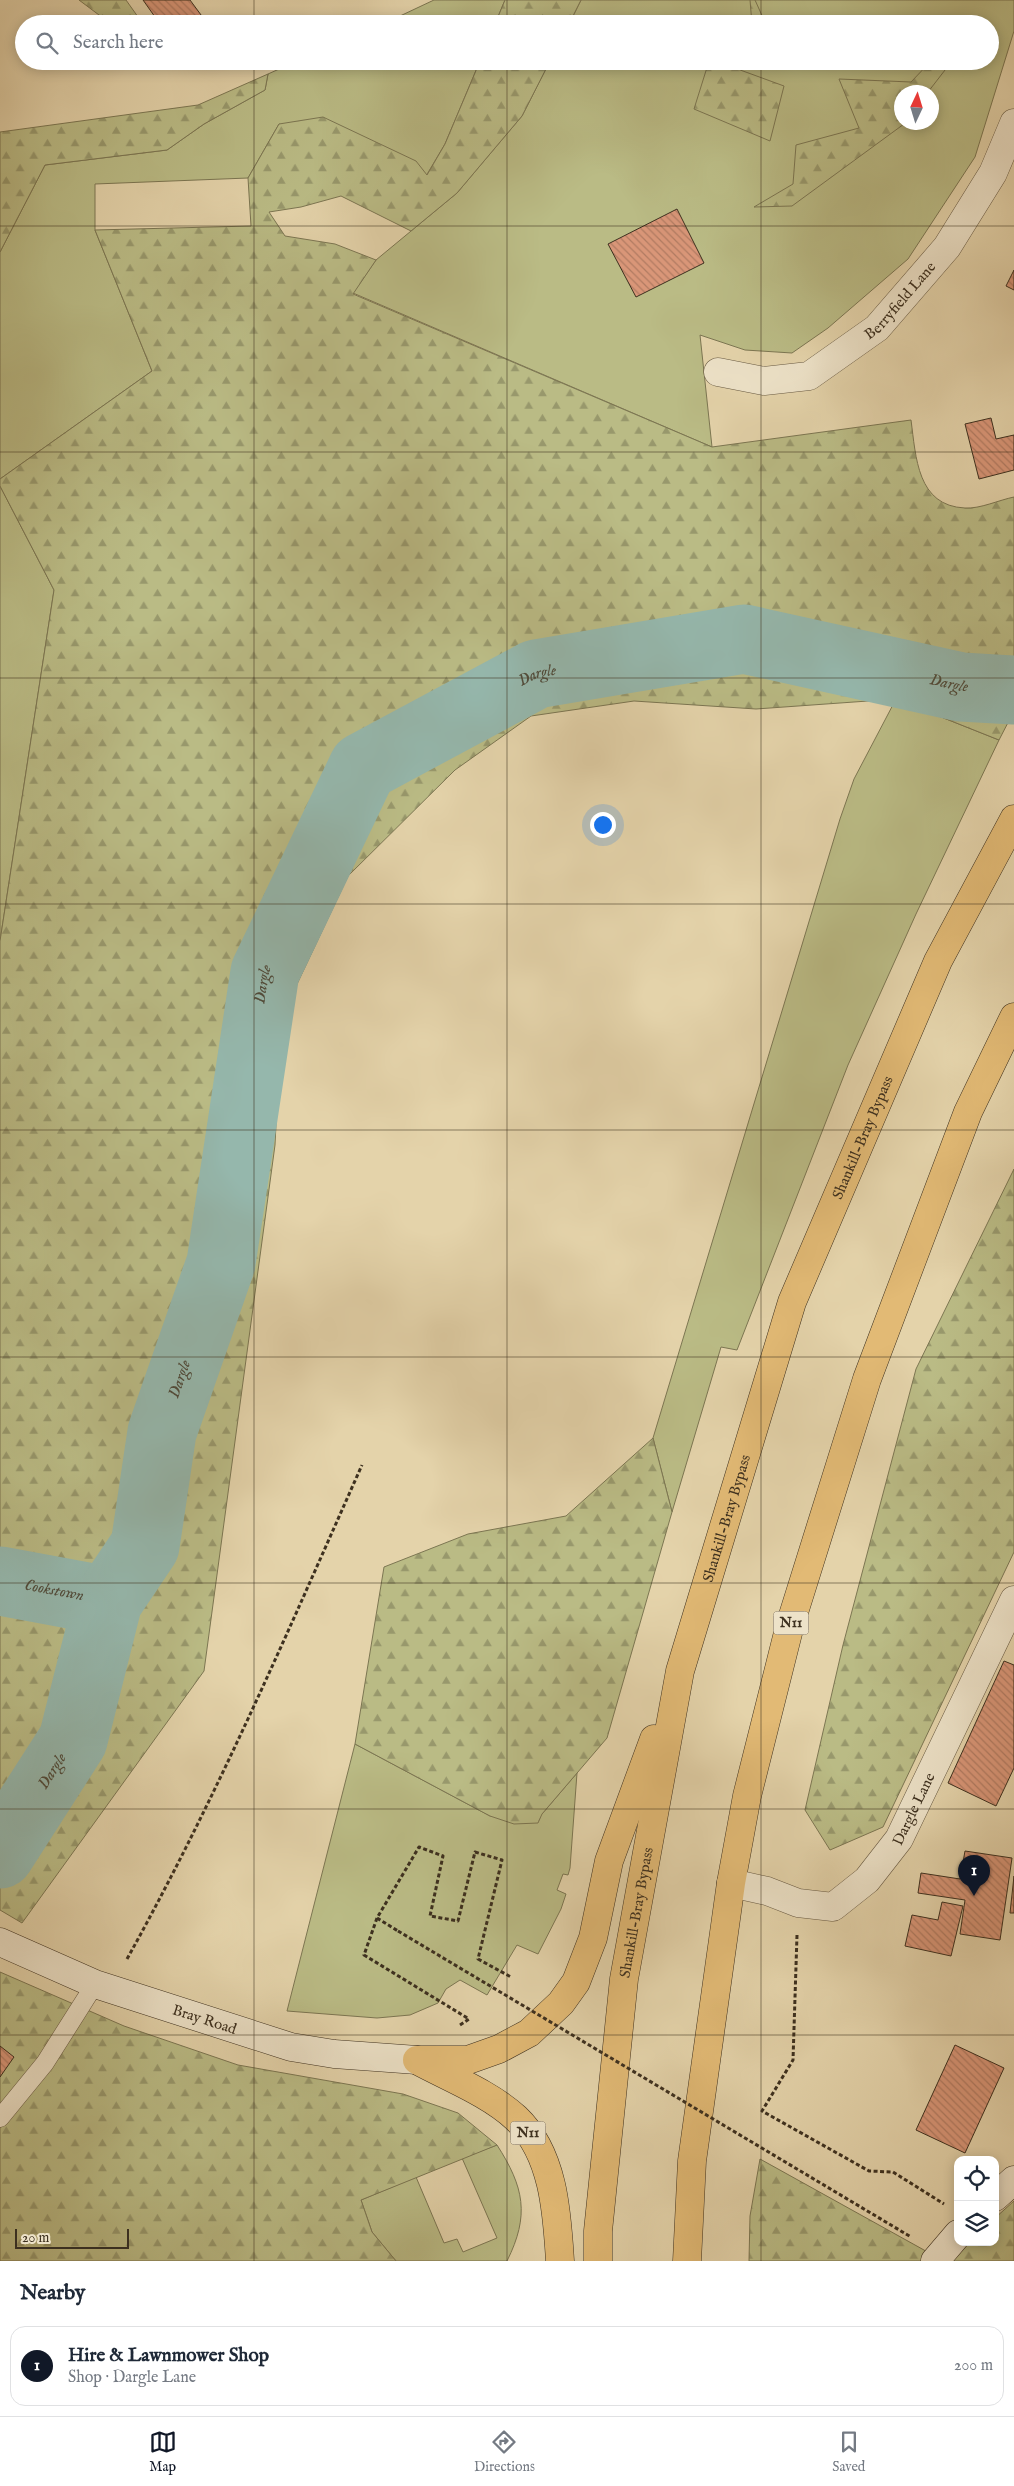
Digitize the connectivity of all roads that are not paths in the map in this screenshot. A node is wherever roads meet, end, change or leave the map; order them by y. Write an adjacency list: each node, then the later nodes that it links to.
1 (1014, 123): 2 (street, Berryfield Lane)
2 (718, 372)
3 (1014, 819): 6 (highway, Shankill-Bray Bypass)
4 (1014, 1017): 7 (highway, N11)
5 (1014, 1600): 7 (street, Dargle Lane)
6 (680, 1671): 10 (highway); 17 (highway, Shankill-Bray Bypass)
7 (731, 1883): 14 (highway, N11)
8 (0, 1942): 9 (street, Bray Road)
9 (95, 1984): 10 (street, Bray Road); 11 (lane)
10 (417, 2060): 16 (highway, N11)
11 (0, 2118)
12 (1014, 2180): 13 (street)
13 (999, 2193)
14 (690, 2207): 18 (highway, N11); 19 (highway, N11)
15 (954, 2239): 20 (street)
16 (560, 2261)
17 (598, 2261)
18 (687, 2261)
19 (702, 2261)
20 (935, 2261)

